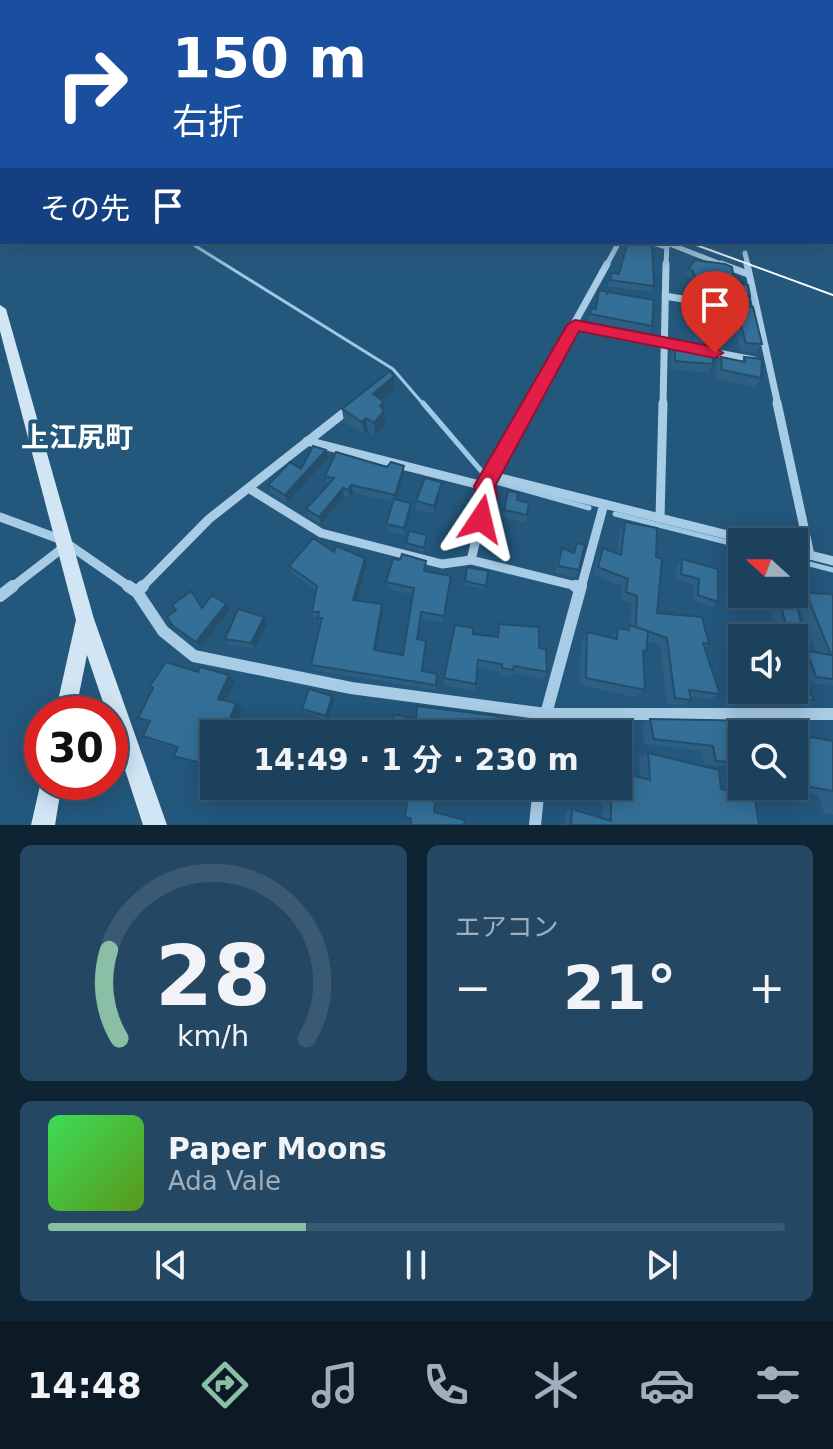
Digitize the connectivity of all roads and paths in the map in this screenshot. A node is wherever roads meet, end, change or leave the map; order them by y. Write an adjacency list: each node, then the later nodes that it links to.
1 (618, 244): 7 (street)
2 (656, 244): 4 (street)
3 (670, 244): 6 (street)
4 (667, 247): 9 (street)
5 (745, 253): 6 (street)
6 (748, 274): 14 (street)
7 (593, 290): 8 (street); 15 (street)
8 (608, 292)
9 (665, 300): 10 (street); 11 (street); 16 (street)
10 (650, 301)
11 (725, 306)
12 (0, 309): 27 (main road)
13 (741, 309): 14 (street)
14 (756, 311): 17 (street)
15 (575, 325): 16 (street); 20 (street)
16 (663, 343): 17 (street); 25 (street)
17 (766, 363): 28 (street)
18 (356, 404): 19 (street)
19 (307, 441): 21 (street); 22 (street)
20 (492, 476): 21 (street); 23 (street)
21 (484, 486): 29 (street)
22 (250, 489): 29 (street); 32 (street)
23 (604, 504): 25 (street); 31 (street)
24 (0, 517): 27 (street)
25 (660, 518): 26 (street)
26 (728, 535)
27 (63, 544): 32 (street); 33 (street); 34 (main road)
28 (810, 555): 30 (street)
29 (471, 560): 31 (street)
30 (833, 561)
31 (580, 587): 36 (street)
32 (137, 592): 36 (street)
33 (0, 596)
34 (85, 619): 35 (main road); 42 (main road)
35 (69, 696)
36 (546, 714): 37 (street); 38 (street)
37 (833, 714)
38 (545, 720)
39 (48, 800): 41 (main road)
40 (538, 800): 43 (street)
41 (43, 825)
42 (155, 825)
43 (535, 825)

